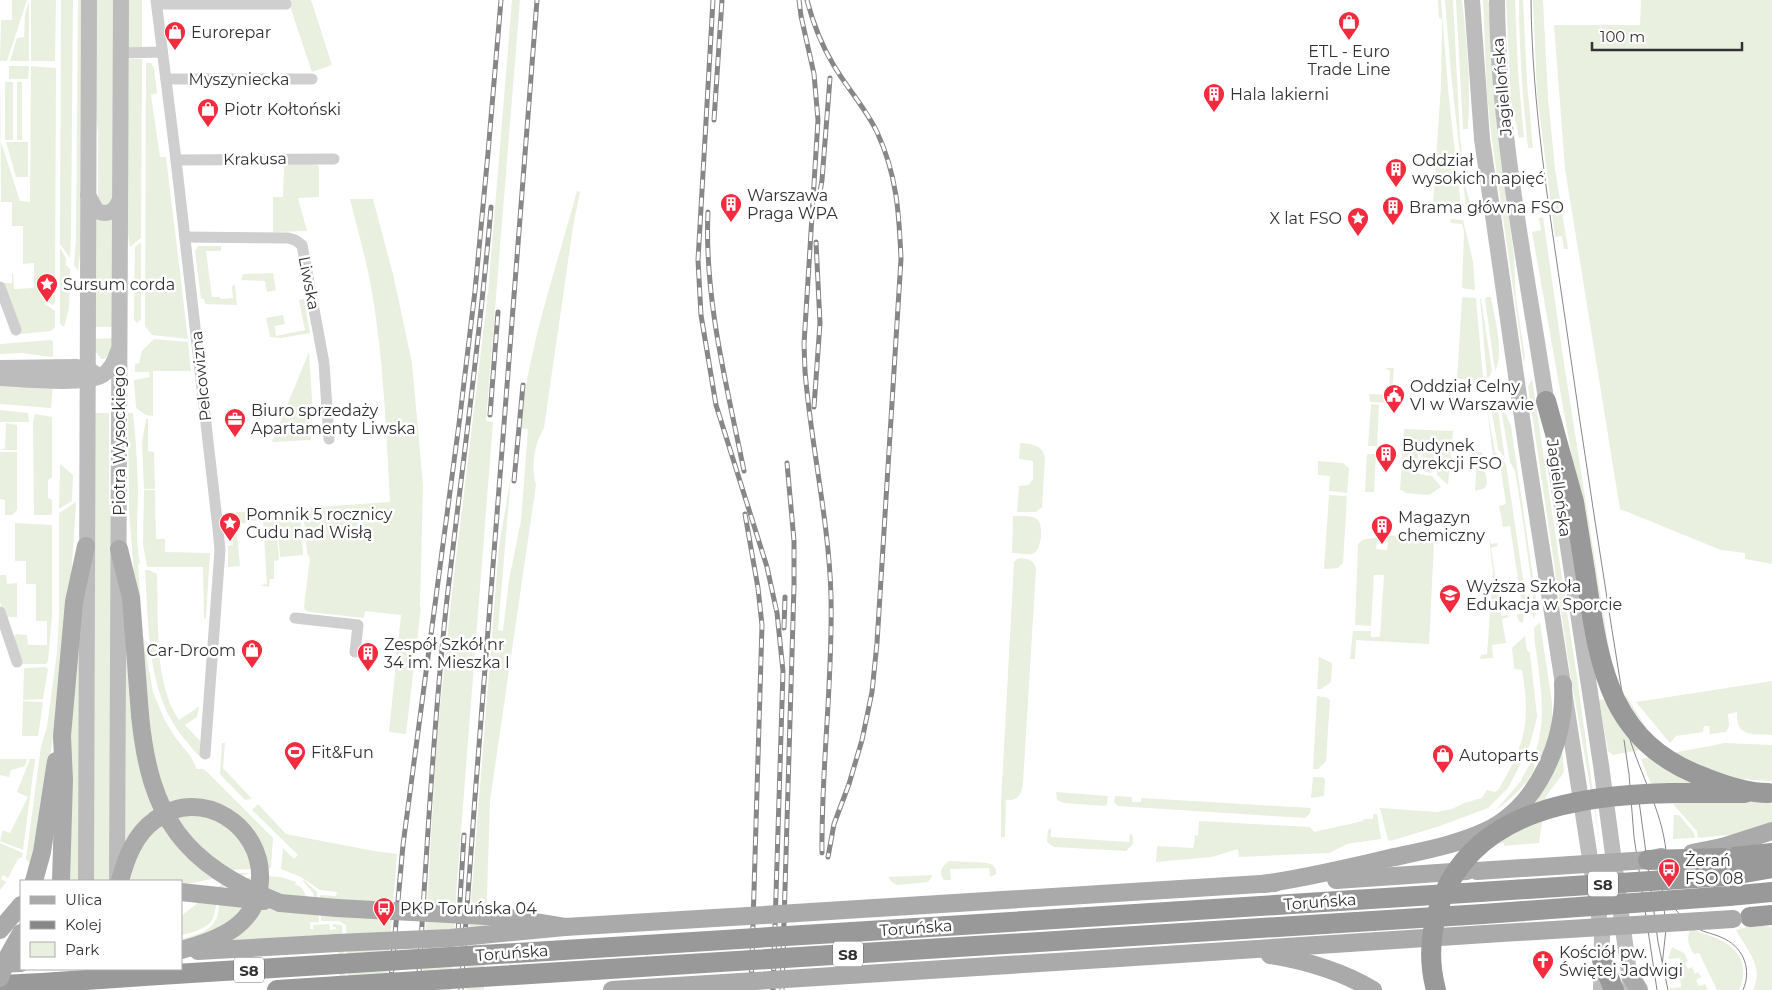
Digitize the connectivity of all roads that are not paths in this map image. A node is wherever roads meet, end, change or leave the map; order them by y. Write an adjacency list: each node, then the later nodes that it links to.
1 (89, 0): 13 (main road, Piotra Wysockiego)
2 (121, 0): 8 (main road, Piotra Wysockiego)
3 (1472, 0): 31 (main road, Jagiellońska)
4 (1497, 0): 22 (main road, Jagiellońska)
5 (157, 2): 6 (street); 7 (street, Pelcowizna)
6 (286, 4)
7 (162, 52): 8 (street); 10 (street, Pelcowizna)
8 (121, 53): 14 (main road, Piotra Wysockiego)
9 (312, 78): 10 (street, Myszyniecka)
10 (166, 79): 12 (street, Pelcowizna)
11 (334, 159): 12 (street, Krakusa)
12 (176, 160): 15 (street, Pelcowizna)
13 (88, 195): 14 (main road); 20 (main road, Piotra Wysockiego)
14 (120, 199): 18 (main road, Piotra Wysockiego)
15 (185, 237): 24 (street, Liwska); 33 (street, Pelcowizna)
16 (0, 287): 17 (street)
17 (16, 330)
18 (120, 339): 20 (main road); 23 (main road, Piotra Wysockiego)
19 (0, 368): 20 (main road)
20 (92, 375): 21 (main road); 23 (main road); 25 (main road, Piotra Wysockiego)
21 (0, 378)
22 (1546, 401): 34 (highway, bridge); 67 (main road, Jagiellońska)
23 (119, 410): 26 (main road, Piotra Wysockiego)
24 (329, 440)
25 (86, 546): 32 (main road); 44 (main road, Piotra Wysockiego)
26 (118, 549): 45 (main road, Piotra Wysockiego); 49 (main road, bridge)
27 (0, 612): 30 (street)
28 (295, 618): 29 (street)
29 (355, 652)
30 (17, 662)
31 (1563, 684): 40 (main road); 59 (main road, Jagiellońska)
32 (62, 736): 42 (main road); 43 (main road)
33 (205, 754)
34 (1770, 793): 74 (highway, bridge)
35 (1772, 831): 39 (main road)
36 (1772, 853): 39 (highway)
37 (1648, 860): 39 (highway, bridge); 40 (main road, Toruńska, bridge)
38 (1772, 868): 39 (highway)
39 (1726, 869): 41 (highway, Toruńska / S8); 48 (highway, Toruńska / S8); 68 (highway, Toruńska / S8, bridge); 71 (highway, Toruńska / S8, bridge)
40 (1353, 873): 53 (main road, Toruńska, bridge)
41 (1772, 876)
42 (34, 880)
43 (61, 880)
44 (86, 880)
45 (119, 880)
46 (119, 880): 56 (main road)
47 (182, 892): 49 (main road, bridge)
48 (1772, 892)
49 (280, 903): 53 (main road, bridge)
50 (20, 906): 54 (main road)
51 (1772, 917): 52 (highway)
52 (1741, 918): 58 (main road, bridge)
53 (565, 927): 57 (main road, Toruńska, bridge)
54 (0, 930)
55 (20, 935): 65 (main road, bridge)
56 (182, 951)
57 (182, 951)
58 (1210, 952): 72 (main road, bridge); 73 (main road)
59 (1602, 960): 75 (main road, Jagiellońska); 76 (highway)
60 (20, 962): 61 (main road)
61 (0, 964)
62 (58, 970): 68 (main road)
63 (86, 970): 69 (main road)
64 (117, 970): 70 (main road)
65 (0, 978)
66 (0, 985): 68 (highway, Toruńska / S8)
67 (1633, 985)
68 (50, 986)
69 (86, 990)
70 (117, 990)
71 (277, 990)
72 (612, 990)
73 (1373, 990)
74 (1436, 990)
75 (1601, 990)
76 (1614, 990)

